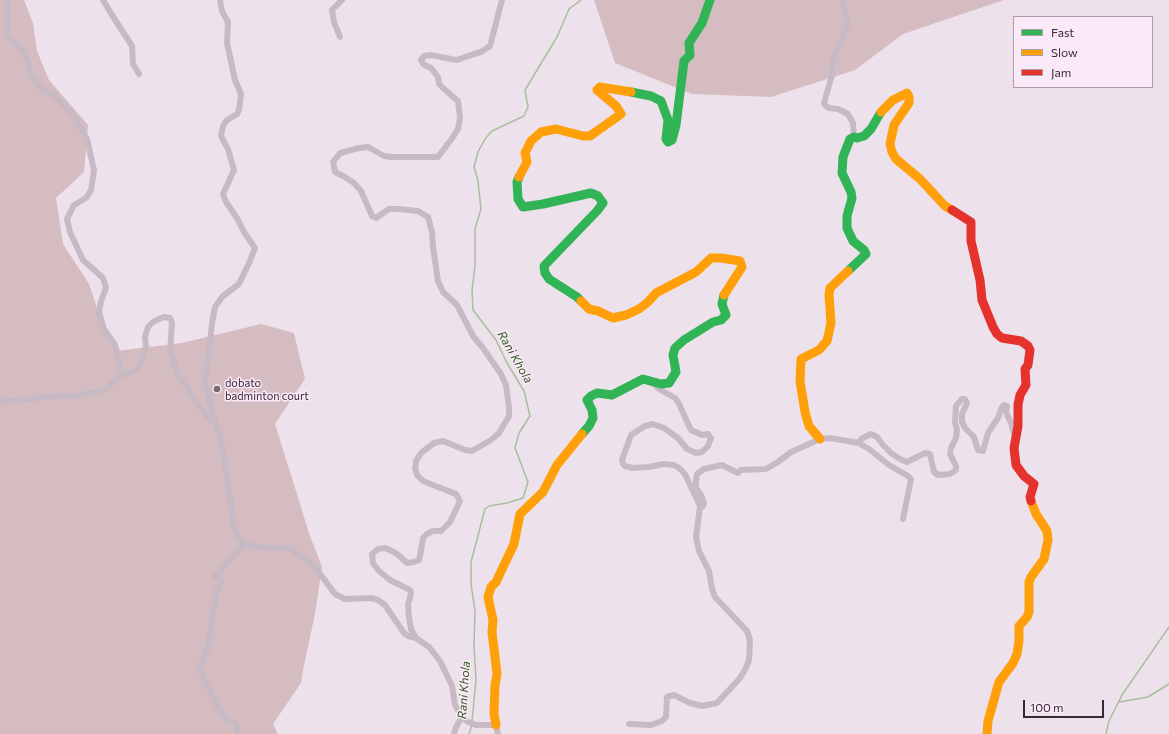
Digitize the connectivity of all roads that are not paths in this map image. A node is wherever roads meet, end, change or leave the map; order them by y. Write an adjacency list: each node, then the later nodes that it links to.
1 (8, 0): 11 (street)
2 (103, 0): 9 (street)
3 (220, 0): 14 (street)
4 (342, 0): 8 (street)
5 (502, 0): 21 (street)
6 (710, 0): 12 (street)
7 (842, 0): 10 (street)
8 (340, 37)
9 (139, 74)
10 (854, 137): 15 (street); 16 (street)
11 (120, 376): 13 (street); 14 (street)
12 (654, 382): 18 (street); 24 (street)
13 (0, 402)
14 (215, 422): 20 (street)
15 (820, 439): 17 (street); 18 (street)
16 (1016, 439): 17 (street); 27 (street)
17 (859, 444): 19 (street)
18 (700, 506): 23 (street)
19 (903, 519)
20 (244, 545): 21 (street); 25 (street)
21 (416, 638): 22 (street)
22 (462, 717): 24 (street); 26 (street)
23 (629, 724)
24 (497, 730)
25 (236, 734)
26 (454, 734)
27 (987, 734)

